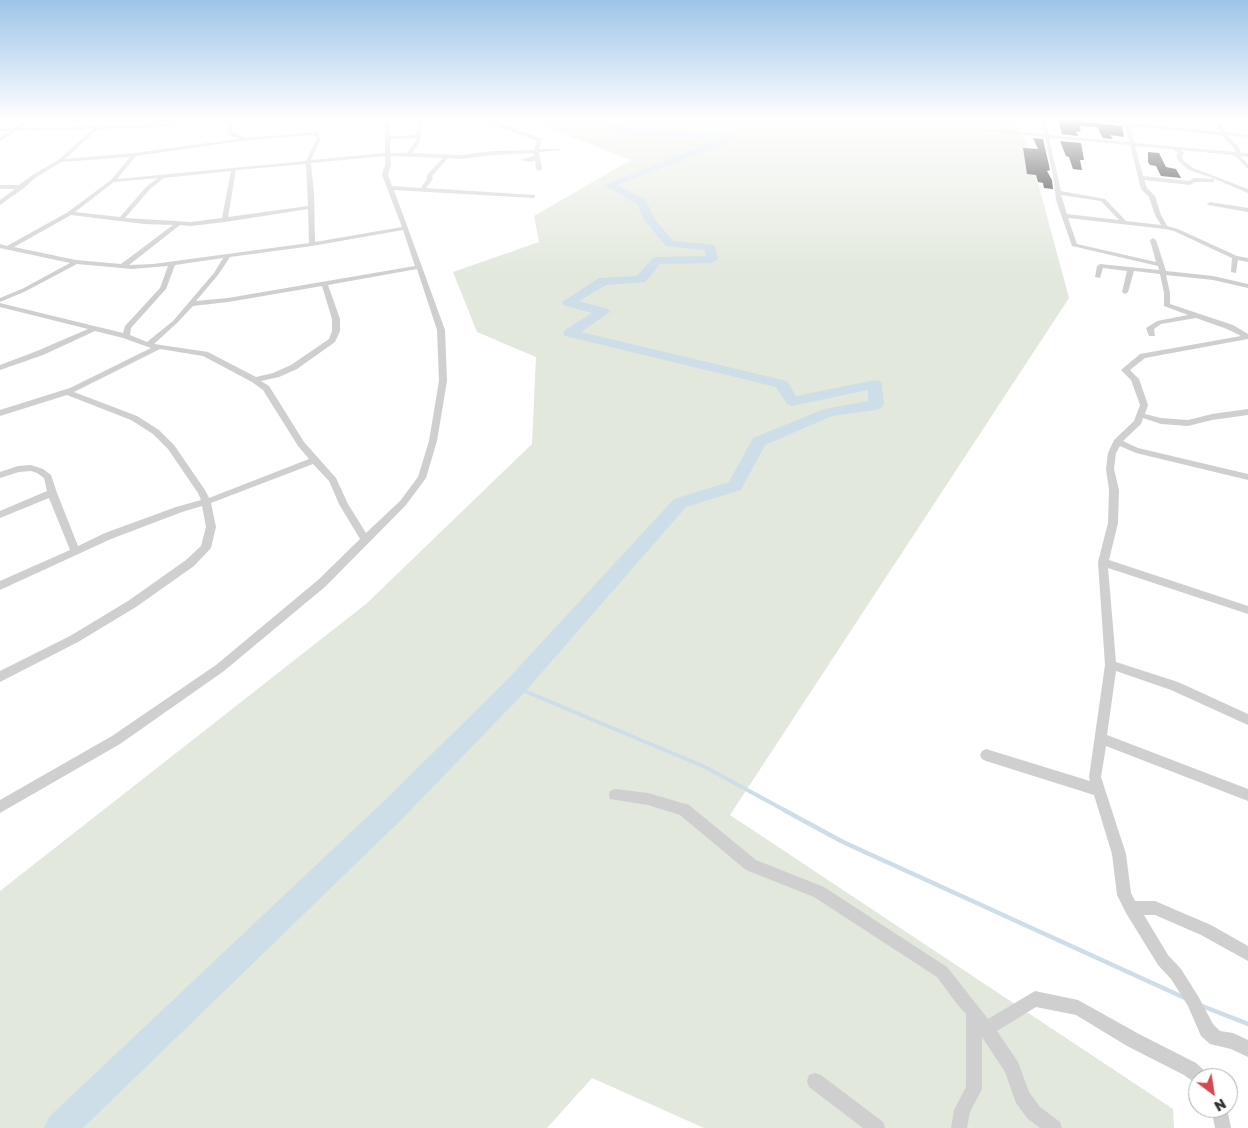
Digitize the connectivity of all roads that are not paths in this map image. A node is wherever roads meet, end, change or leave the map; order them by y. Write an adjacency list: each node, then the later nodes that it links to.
1 (41, 173): 16 (street)
2 (120, 173): 13 (street)
3 (207, 173): 11 (street)
4 (233, 173): 29 (street)
5 (309, 173): 24 (street)
6 (386, 173): 17 (street)
7 (432, 173): 18 (street)
8 (1056, 173): 20 (street)
9 (1141, 173): 12 (street)
10 (1202, 173): 14 (street)
11 (163, 177): 13 (street); 28 (street)
12 (1143, 178): 14 (street); 32 (street)
13 (113, 181): 26 (street)
14 (1226, 182): 19 (street)
15 (0, 187): 16 (street)
16 (22, 187): 22 (street)
17 (391, 188): 18 (street); 33 (street)
18 (423, 189): 21 (street)
19 (1248, 191)
20 (1060, 193): 27 (street); 30 (street)
21 (533, 196)
22 (0, 203)
23 (1210, 204): 25 (street)
24 (311, 207): 29 (street); 35 (street)
25 (1248, 210)
26 (70, 212): 28 (street); 37 (street)
27 (1065, 216): 30 (street); 45 (street)
28 (122, 218): 31 (street)
29 (225, 220): 31 (street)
30 (1124, 222): 32 (street)
31 (178, 224): 43 (street)
32 (1165, 227): 39 (street)
33 (405, 228): 35 (street); 44 (street)
34 (1153, 240): 45 (street)
35 (312, 244): 38 (street)
36 (0, 246): 37 (street)
37 (9, 247): 41 (street)
38 (228, 256): 42 (street); 53 (street)
39 (1235, 257): 40 (street); 47 (street)
40 (1248, 260)
41 (76, 262): 43 (street); 52 (street)
42 (172, 264): 43 (street); 58 (street)
43 (123, 266)
44 (419, 267): 49 (street); 75 (street)
45 (1162, 268): 46 (street); 50 (street); 55 (street)
46 (1131, 269): 48 (street); 51 (street)
47 (1234, 272)
48 (1098, 277)
49 (325, 284): 53 (street); 63 (street)
50 (1248, 286)
51 (1125, 292)
52 (0, 300)
53 (190, 304): 60 (street)
54 (0, 305): 56 (street)
55 (1196, 316): 57 (street); 59 (street)
56 (95, 328): 58 (street); 62 (street)
57 (1152, 334)
58 (126, 336): 60 (street)
59 (1248, 337): 67 (street)
60 (148, 345): 61 (street)
61 (160, 346): 63 (street); 64 (street)
62 (0, 368)
63 (255, 380): 69 (street)
64 (67, 392): 66 (street); 73 (street)
65 (1248, 412): 67 (street)
66 (0, 413)
67 (1141, 415): 68 (street)
68 (1117, 442): 71 (street); 77 (street)
69 (314, 460): 73 (street); 75 (street)
70 (0, 474): 72 (street)
71 (1248, 477)
72 (52, 493): 74 (street); 76 (street)
73 (206, 502): 76 (street); 81 (street)
74 (0, 515)
75 (366, 541): 88 (street)
76 (75, 551): 78 (street)
77 (1103, 562): 79 (street); 80 (street)
78 (0, 586)
79 (1248, 610)
80 (1111, 665): 82 (street); 83 (street)
81 (0, 677)
82 (1248, 720)
83 (1102, 739): 85 (street); 87 (street)
84 (986, 755): 85 (street)
85 (1099, 790): 89 (street)
86 (615, 795): 91 (street)
87 (1248, 795)
88 (0, 807)
89 (1130, 908): 90 (street); 93 (street)
90 (1248, 954)
91 (974, 1011): 92 (street); 97 (street)
92 (986, 1029): 94 (street); 98 (street)
93 (1248, 1049)
94 (1188, 1068)
95 (815, 1081): 96 (street)
96 (877, 1128)
97 (960, 1128)
98 (1054, 1128)

